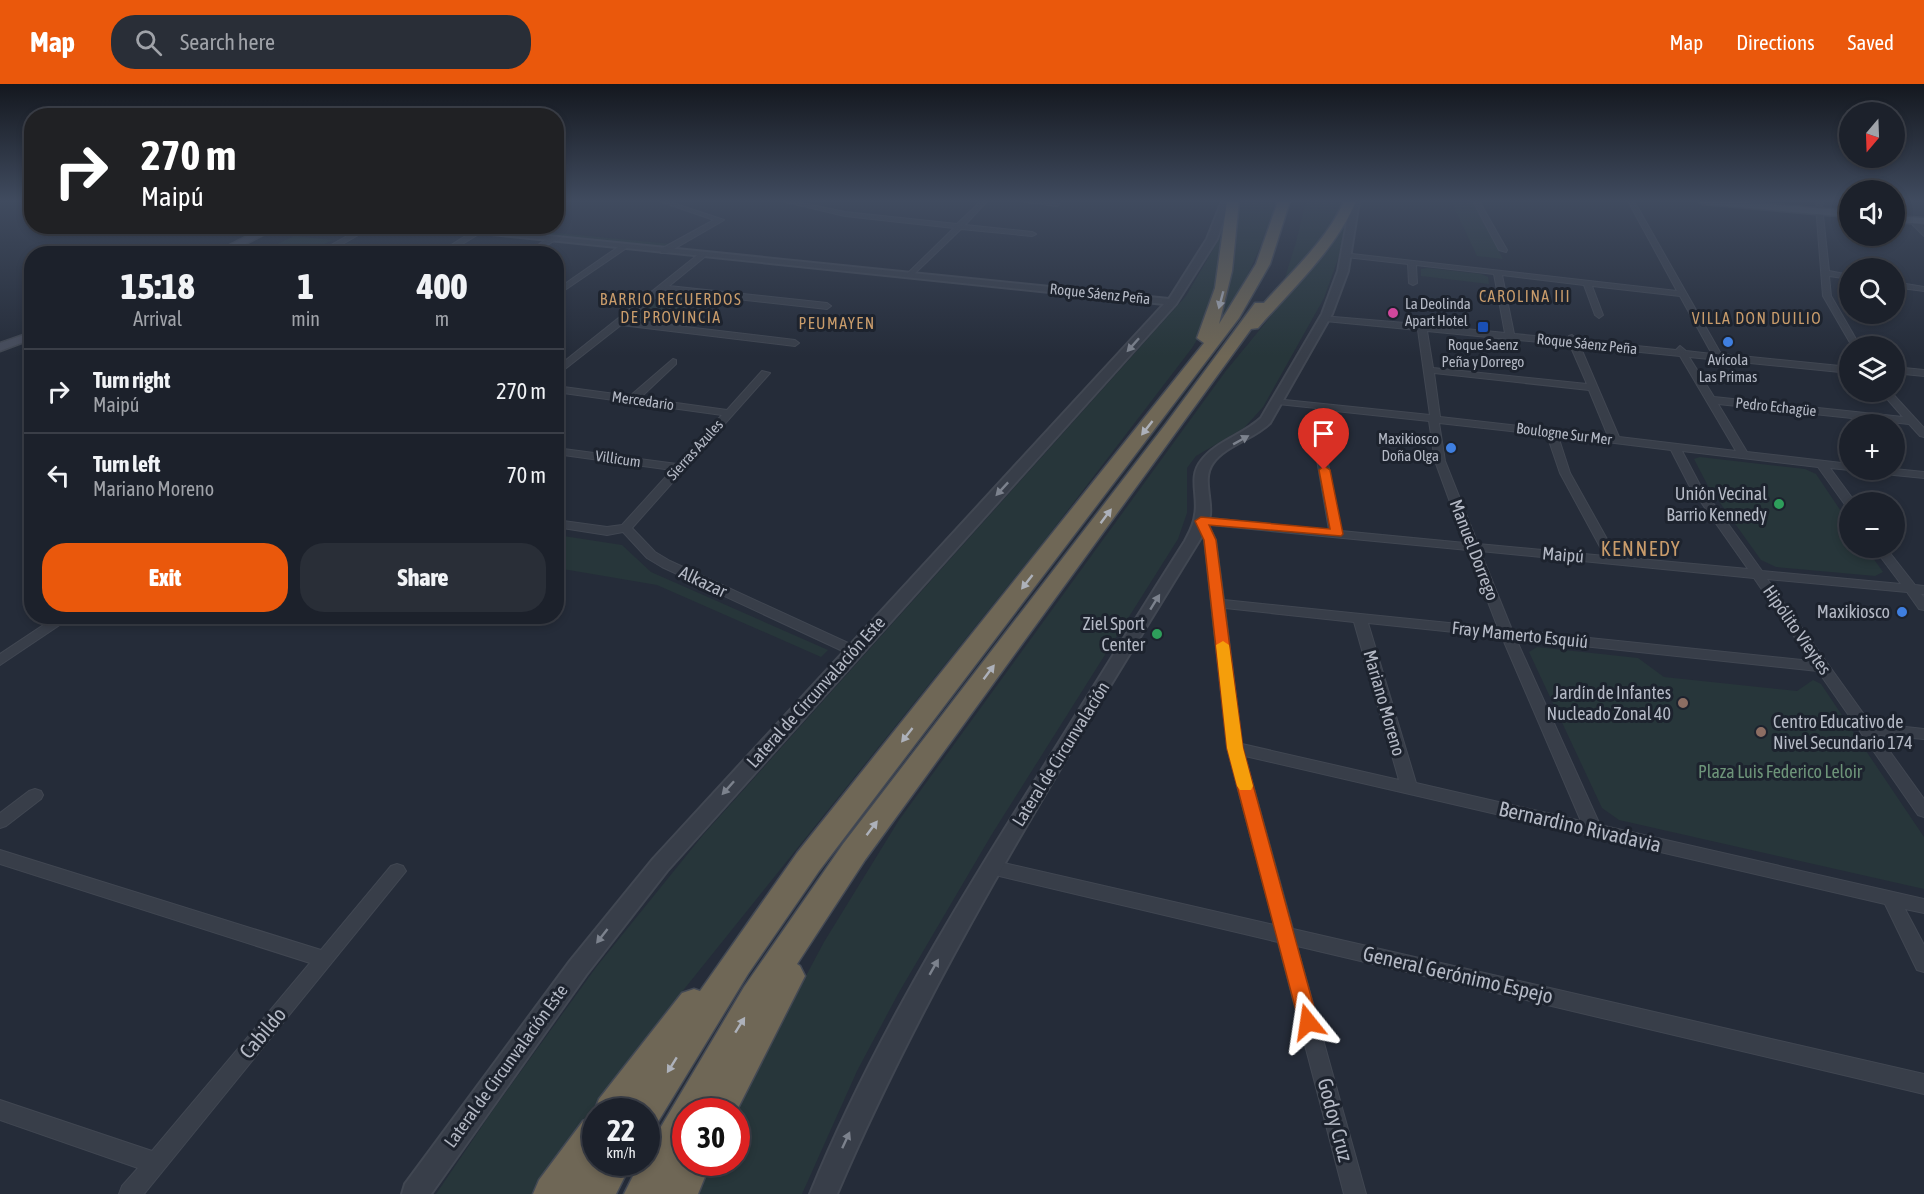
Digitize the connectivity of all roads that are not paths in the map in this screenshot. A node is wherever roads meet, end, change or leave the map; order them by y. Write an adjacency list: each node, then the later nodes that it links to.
1 (616, 253): 21 (street)
2 (682, 253): 11 (street, Roque Sáenz Peña)
3 (931, 253): 16 (street)
4 (1204, 253): 26 (street, Lateral de Circunvalación Este)
5 (1226, 253): 50 (highway, one-way to 50)
6 (1267, 253): 50 (highway)
7 (1284, 253): 37 (highway)
8 (1315, 253): 37 (highway)
9 (1661, 253): 24 (street)
10 (1824, 253): 15 (street)
11 (703, 255): 16 (street, Roque Sáenz Peña); 22 (street)
12 (1346, 255): 13 (street); 29 (street, Lateral de Circunvalación)
13 (1412, 263): 14 (street); 18 (street)
14 (1498, 273): 19 (street); 32 (street)
15 (1826, 273): 17 (street); 33 (street)
16 (910, 275): 26 (street, Roque Sáenz Peña)
17 (1839, 275)
18 (1413, 283)
19 (1587, 283): 24 (street); 28 (street)
20 (1906, 286): 23 (street); 25 (street)
21 (564, 288)
22 (661, 288): 27 (street); 30 (street)
23 (1924, 289)
24 (1684, 294): 40 (street)
25 (1924, 298)
26 (1172, 302): 86 (street, Lateral de Circunvalación Este, one-way to 86)
27 (827, 306)
28 (1599, 315)
29 (1326, 316): 31 (street, Roque Sáenz Peña); 53 (street, Lateral de Circunvalación)
30 (619, 322): 36 (street); 42 (street)
31 (1422, 325): 32 (street, Roque Sáenz Peña); 44 (street, Manuel Dorrego)
32 (1510, 334): 35 (street, Roque Sáenz Peña)
33 (1850, 336)
34 (24, 338): 38 (main road)
35 (1573, 340): 39 (street, Roque Sáenz Peña); 48 (street)
36 (795, 343)
37 (1233, 346): 97 (highway, one-way to 37)
38 (0, 347)
39 (1682, 351): 40 (street, Roque Sáenz Peña); 52 (street)
40 (1717, 355): 43 (street, Roque Sáenz Peña)
41 (673, 362): 51 (street)
42 (564, 367)
43 (1839, 367)
44 (1429, 370): 48 (street); 57 (street, Manuel Dorrego)
45 (1905, 371): 47 (street)
46 (765, 373): 56 (street, Sierras Azules)
47 (1924, 373)
48 (1593, 388): 61 (street)
49 (564, 390): 51 (street, Mercedario)
50 (1173, 395): 99 (highway, one-way to 99)
51 (633, 399): 56 (street, Mercedario)
52 (1711, 400): 58 (street, Pedro Echagüe); 64 (street)
53 (1278, 401): 55 (street, Boulogne Sur Mer); 71 (street, Lateral de Circunvalación, one-way to 53)
54 (1895, 402): 58 (street)
55 (1321, 406): 57 (street, Boulogne Sur Mer); 74 (street)
56 (729, 413): 67 (street, Sierras Azules)
57 (1435, 419): 59 (street, Boulogne Sur Mer); 75 (street, Manuel Dorrego)
58 (1913, 421): 60 (street)
59 (1551, 432): 61 (street, Boulogne Sur Mer); 77 (street)
60 (1924, 434)
61 (1615, 440): 62 (street, Boulogne Sur Mer)
62 (1675, 447): 64 (street, Boulogne Sur Mer); 78 (street, Hipólito Vieytes)
63 (564, 452): 67 (street, Villicum)
64 (1743, 454): 65 (street, Boulogne Sur Mer)
65 (1821, 463): 66 (street, Boulogne Sur Mer); 70 (street)
66 (1839, 465)
67 (679, 468): 73 (street, Sierras Azules)
68 (1905, 473): 69 (street)
69 (1924, 475)
70 (1842, 492)
71 (1201, 521): 74 (street, Maipú); 81 (street, Godoy Cruz); 100 (street, Lateral de Circunvalación, one-way to 71)
72 (564, 524): 73 (street)
73 (626, 528): 86 (street, Alkazar)
74 (1336, 534): 75 (street, Maipú)
75 (1473, 547): 77 (street, Maipú); 85 (street, Manuel Dorrego)
76 (1888, 558): 79 (street)
77 (1612, 560): 78 (street, Maipú)
78 (1758, 574): 79 (street, Maipú); 88 (street, Hipólito Vieytes)
79 (1910, 588): 80 (street, Maipú); 82 (street)
80 (1924, 590)
81 (1217, 603): 83 (street, Fray Mamerto Esquiú); 91 (street, Godoy Cruz)
82 (1924, 606)
83 (1360, 618): 85 (street, Fray Mamerto Esquiú); 92 (street, Mariano Moreno)
84 (55, 624): 87 (street)
85 (1506, 633): 88 (street, Fray Mamerto Esquiú); 96 (street, Manuel Dorrego)
86 (854, 651): 119 (street, Lateral de Circunvalación Este, one-way to 119)
87 (0, 660)
88 (1823, 667): 89 (street, Hipólito Vieytes)
89 (1866, 728): 90 (street); 94 (street, Hipólito Vieytes)
90 (1924, 734)
91 (1235, 748): 92 (street, Bernardino Rivadavia); 104 (street, Godoy Cruz)
92 (1409, 788): 96 (street, Bernardino Rivadavia)
93 (35, 795): 95 (street)
94 (1924, 811)
95 (0, 822)
96 (1594, 831): 102 (street, Bernardino Rivadavia)
97 (854, 852): 110 (highway, one-way to 97); 111 (highway)
98 (0, 857): 105 (street)
99 (808, 862): 108 (highway); 109 (highway, one-way to 109)
100 (991, 867): 104 (street, General Gerónimo Espejo); 124 (street, Lateral de Circunvalación, one-way to 100)
101 (397, 871): 105 (street, Cabildo)
102 (1891, 898): 103 (street, Bernardino Rivadavia); 106 (street)
103 (1924, 906)
104 (1285, 935): 107 (street, General Gerónimo Espejo); 125 (street, Godoy Cruz)
105 (324, 959): 115 (street, Cabildo)
106 (1924, 964)
107 (1924, 1084)
108 (623, 1098)
109 (652, 1098)
110 (698, 1098)
111 (723, 1098)
112 (0, 1110): 115 (street)
113 (672, 1144): 122 (highway)
114 (582, 1154): 120 (highway)
115 (156, 1163): 118 (street, Cabildo)
116 (605, 1176): 121 (highway)
117 (686, 1176): 123 (highway)
118 (130, 1194)
119 (415, 1194)
120 (553, 1194)
121 (594, 1194)
122 (644, 1194)
123 (678, 1194)
124 (823, 1194)
125 (1355, 1194)

